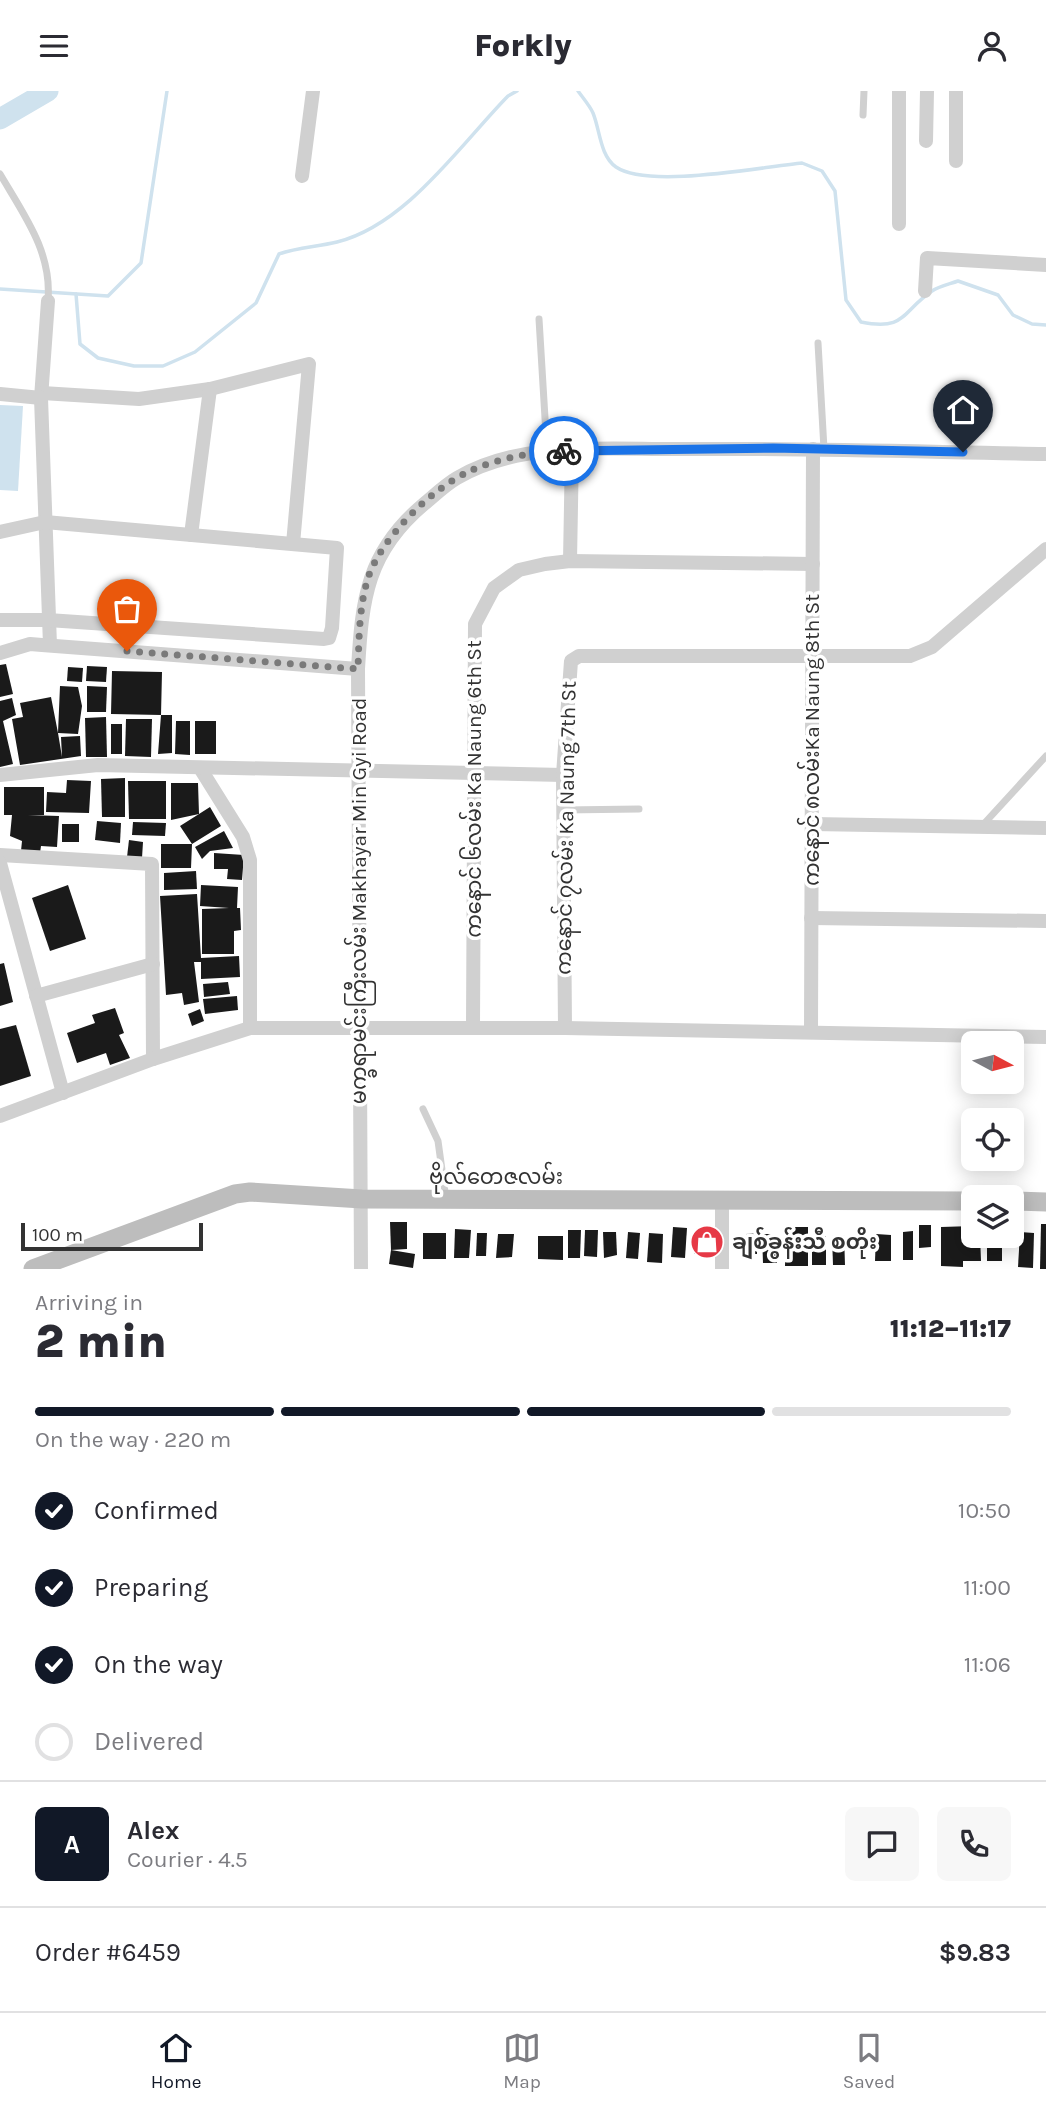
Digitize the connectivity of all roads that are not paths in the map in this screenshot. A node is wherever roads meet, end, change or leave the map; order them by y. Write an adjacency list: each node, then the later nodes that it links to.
1 (313, 91): 10 (street)
2 (864, 91): 6 (lane)
3 (899, 91): 11 (street)
4 (927, 91): 7 (street)
5 (956, 91): 8 (street)
6 (863, 115)
7 (926, 141)
8 (956, 161)
9 (0, 174): 14 (lane)
10 (302, 176)
11 (899, 224)
12 (1046, 265): 13 (street)
13 (925, 291)
14 (48, 301): 19 (street)
15 (538, 319): 22 (lane)
16 (818, 343): 20 (lane)
17 (210, 389): 19 (street); 26 (street); 27 (street)
18 (0, 394): 19 (street)
19 (41, 396): 24 (street)
20 (818, 449): 21 (street, မက္ခရာမင်းကြီးလမ်း Makhayar Min Gyi Road); 23 (street, မက္ခရာမင်းကြီးလမ်း Makhayar Min Gyi Road); 30 (street, ကနောင် ၈လမ်းKa Naung 8th St)
21 (572, 450): 22 (street, မက္ခရာမင်းကြီးလမ်း Makhayar Min Gyi Road); 29 (street)
22 (547, 451): 36 (street, မက္ခရာမင်းကြီးလမ်း Makhayar Min Gyi Road)
23 (1046, 454)
24 (45, 522): 25 (street); 26 (street); 31 (street)
25 (0, 531)
26 (191, 535): 27 (street)
27 (293, 544): 31 (street)
28 (1046, 549): 35 (street)
29 (570, 561): 30 (street, ကနောင် ၆လမ်း Ka Naung 6th St); 40 (street, ကနောင် ၆လမ်း Ka Naung 6th St)
30 (813, 564): 35 (street, ကနောင် ၈လမ်းKa Naung 8th St)
31 (48, 619): 32 (street); 33 (street)
32 (0, 620)
33 (50, 645): 34 (street); 36 (street)
34 (0, 653)
35 (812, 654): 42 (street, ကနောင် ၇လမ်း Ka Naung 7th St); 45 (street, ကနောင် ၈လမ်းKa Naung 8th St)
36 (358, 669): 39 (street, မက္ခရာမင်းကြီးလမ်း Makhayar Min Gyi Road)
37 (1046, 756): 46 (lane)
38 (200, 768): 39 (street); 41 (street); 57 (street)
39 (358, 772): 40 (street); 54 (street, မက္ခရာမင်းကြီးလမ်း Makhayar Min Gyi Road)
40 (474, 774): 42 (street); 55 (street, ကနောင် ၆လမ်း Ka Naung 6th St)
41 (0, 775)
42 (563, 775): 44 (street, ကနောင် ၇လမ်း Ka Naung 7th St)
43 (639, 809): 44 (lane)
44 (564, 810): 56 (street, ကနောင် ၇လမ်း Ka Naung 7th St)
45 (812, 824): 46 (street); 50 (street, ကနောင် ၈လမ်းKa Naung 8th St)
46 (981, 828): 47 (street)
47 (1046, 828)
48 (0, 855): 52 (street)
49 (0, 863): 53 (street)
50 (811, 918): 51 (street); 58 (street, ကနောင် ၈လမ်းKa Naung 8th St)
51 (1046, 921)
52 (153, 964): 53 (street); 60 (street)
53 (36, 996): 61 (street)
54 (360, 1027): 55 (street); 57 (street); 64 (street, မက္ခရာမင်းကြီးလမ်း Makhayar Min Gyi Road)
55 (473, 1027): 56 (street)
56 (565, 1027): 58 (street)
57 (250, 1028): 60 (street)
58 (811, 1032): 59 (street)
59 (1046, 1037)
60 (153, 1059): 61 (street)
61 (63, 1093): 63 (street)
62 (423, 1109): 65 (lane)
63 (0, 1116)
64 (362, 1199): 65 (main road, ဗိုလ်တေဇလမ်း); 70 (main road, ဗိုလ်တေဇလမ်း); 71 (street, မက္ခရာမင်းကြီးလမ်း Makhayar Min Gyi Road)
65 (446, 1199): 66 (main road, ဗိုလ်တေဇလမ်း)
66 (722, 1201): 67 (main road, ဗိုလ်တေဇလမ်း); 72 (street)
67 (961, 1201)
68 (1024, 1202): 69 (main road)
69 (1046, 1202)
70 (33, 1269)
71 (361, 1269)
72 (722, 1269)

